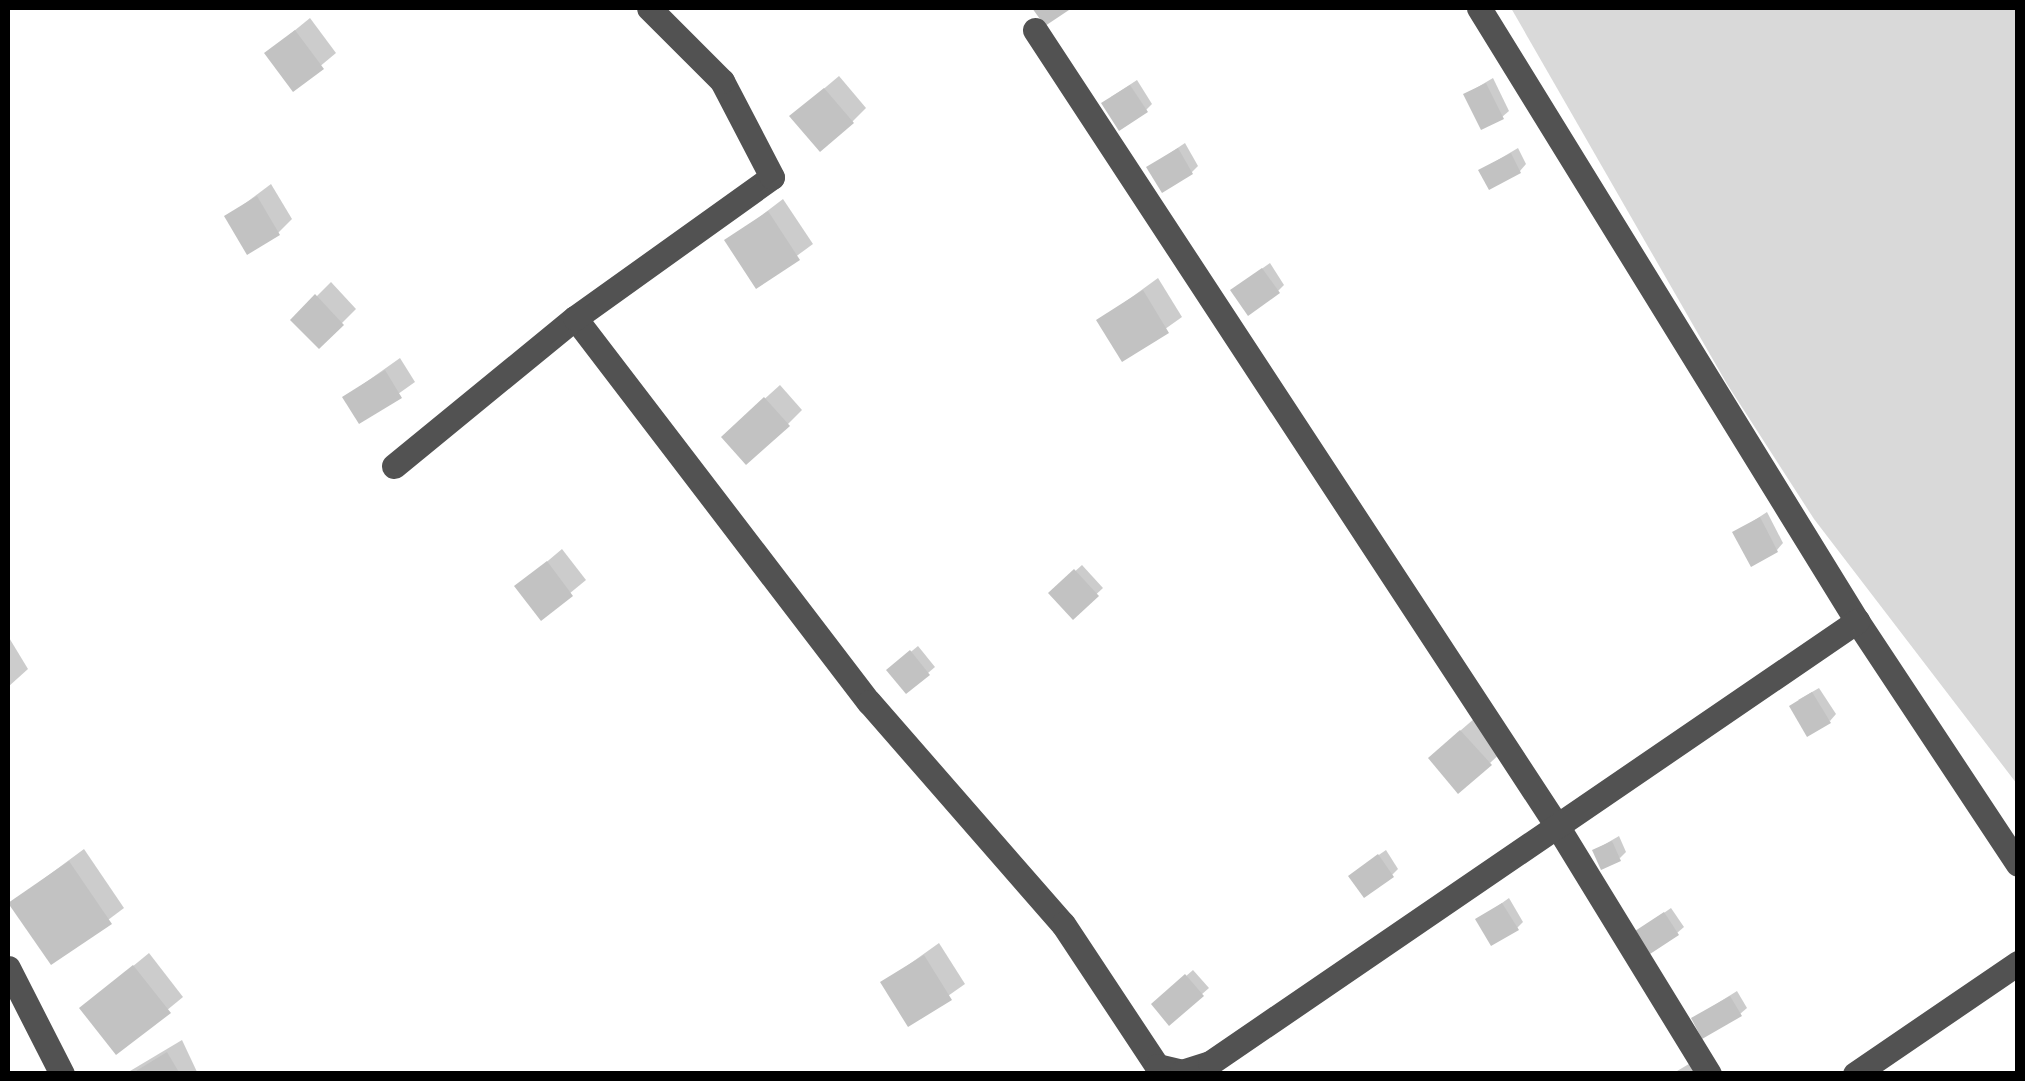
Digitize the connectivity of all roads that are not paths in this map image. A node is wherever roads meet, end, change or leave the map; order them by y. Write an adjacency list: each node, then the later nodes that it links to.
1 (649, 8): 4 (street)
2 (1479, 8): 6 (street)
3 (1034, 30): 7 (street)
4 (575, 318): 5 (street); 7 (street)
5 (394, 466)
6 (1857, 621): 7 (street); 8 (street)
7 (1559, 828): 12 (street)
8 (2018, 864)
9 (2018, 963): 13 (street)
10 (8, 968): 11 (street)
11 (62, 1074)
12 (1709, 1074)
13 (1854, 1074)

